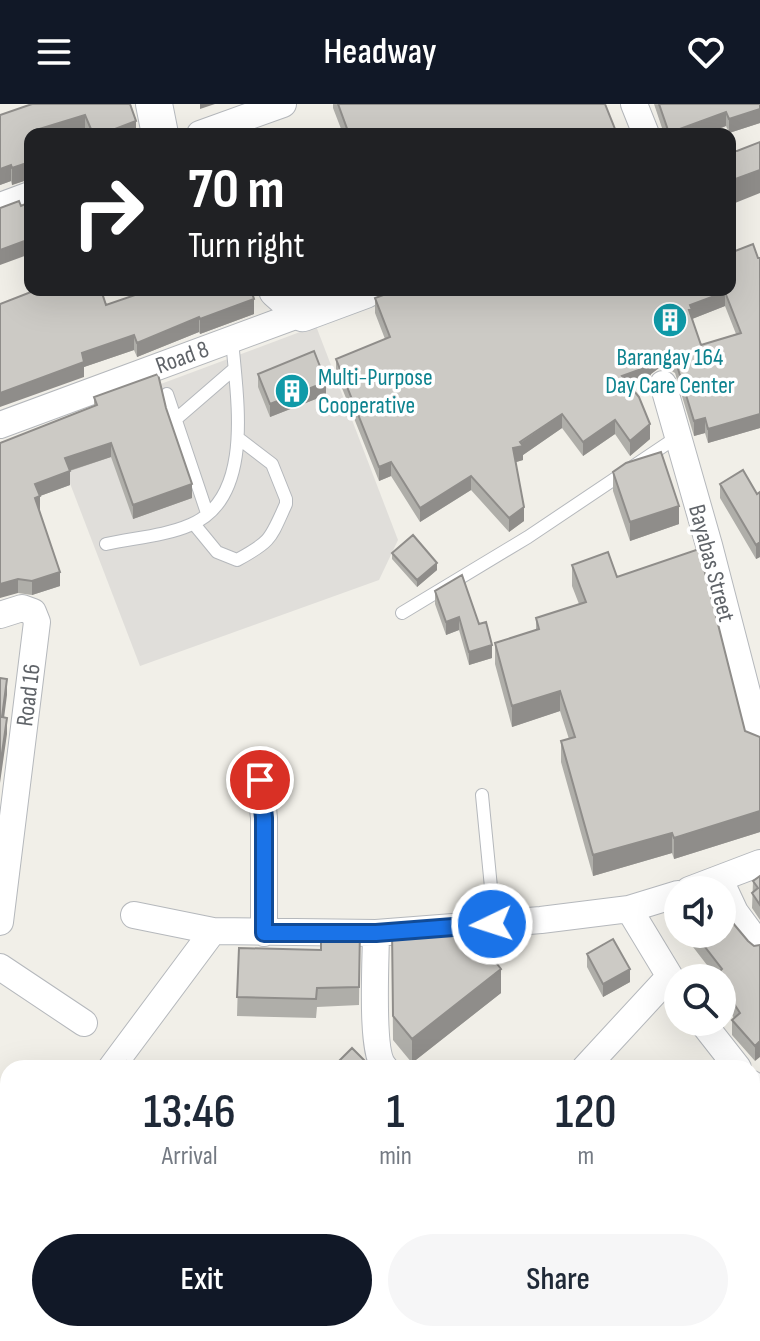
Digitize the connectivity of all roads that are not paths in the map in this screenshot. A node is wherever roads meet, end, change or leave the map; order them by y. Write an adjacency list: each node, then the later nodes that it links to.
1 (154, 104): 4 (street)
2 (283, 104): 5 (street)
3 (634, 104): 6 (street)
4 (159, 128)
5 (217, 128)
6 (644, 128)
7 (24, 197): 8 (street)
8 (0, 206)
9 (328, 296): 10 (street, Road 8)
10 (290, 302): 11 (street, Road 8)
11 (232, 339): 12 (lane); 16 (street, Road 8)
12 (234, 369): 15 (lane); 18 (lane)
13 (663, 384): 17 (street, Bayabas Street)
14 (167, 394): 15 (lane)
15 (175, 420): 19 (lane)
16 (0, 425)
17 (677, 437): 22 (lane); 24 (street, Bayabas Street)
18 (238, 438): 19 (lane); 20 (lane)
19 (207, 513): 20 (lane)
20 (194, 524): 21 (lane)
21 (106, 544)
22 (402, 613)
23 (0, 615): 33 (street, Road 16)
24 (760, 742)
25 (260, 780): 36 (street)
26 (482, 795): 34 (lane)
27 (760, 863): 28 (street)
28 (729, 876)
29 (664, 898): 30 (street)
30 (629, 909): 34 (street); 40 (street)
31 (736, 913): 38 (street)
32 (134, 915): 35 (street)
33 (0, 922)
34 (492, 924): 37 (street)
35 (213, 931): 36 (street); 44 (street)
36 (264, 933): 37 (street)
37 (376, 933): 45 (street)
38 (760, 946)
39 (0, 967): 42 (street)
40 (664, 969)
41 (664, 993): 46 (street)
42 (84, 1023)
43 (713, 1036): 47 (street)
44 (117, 1060)
45 (379, 1060)
46 (593, 1060)
47 (732, 1060)

